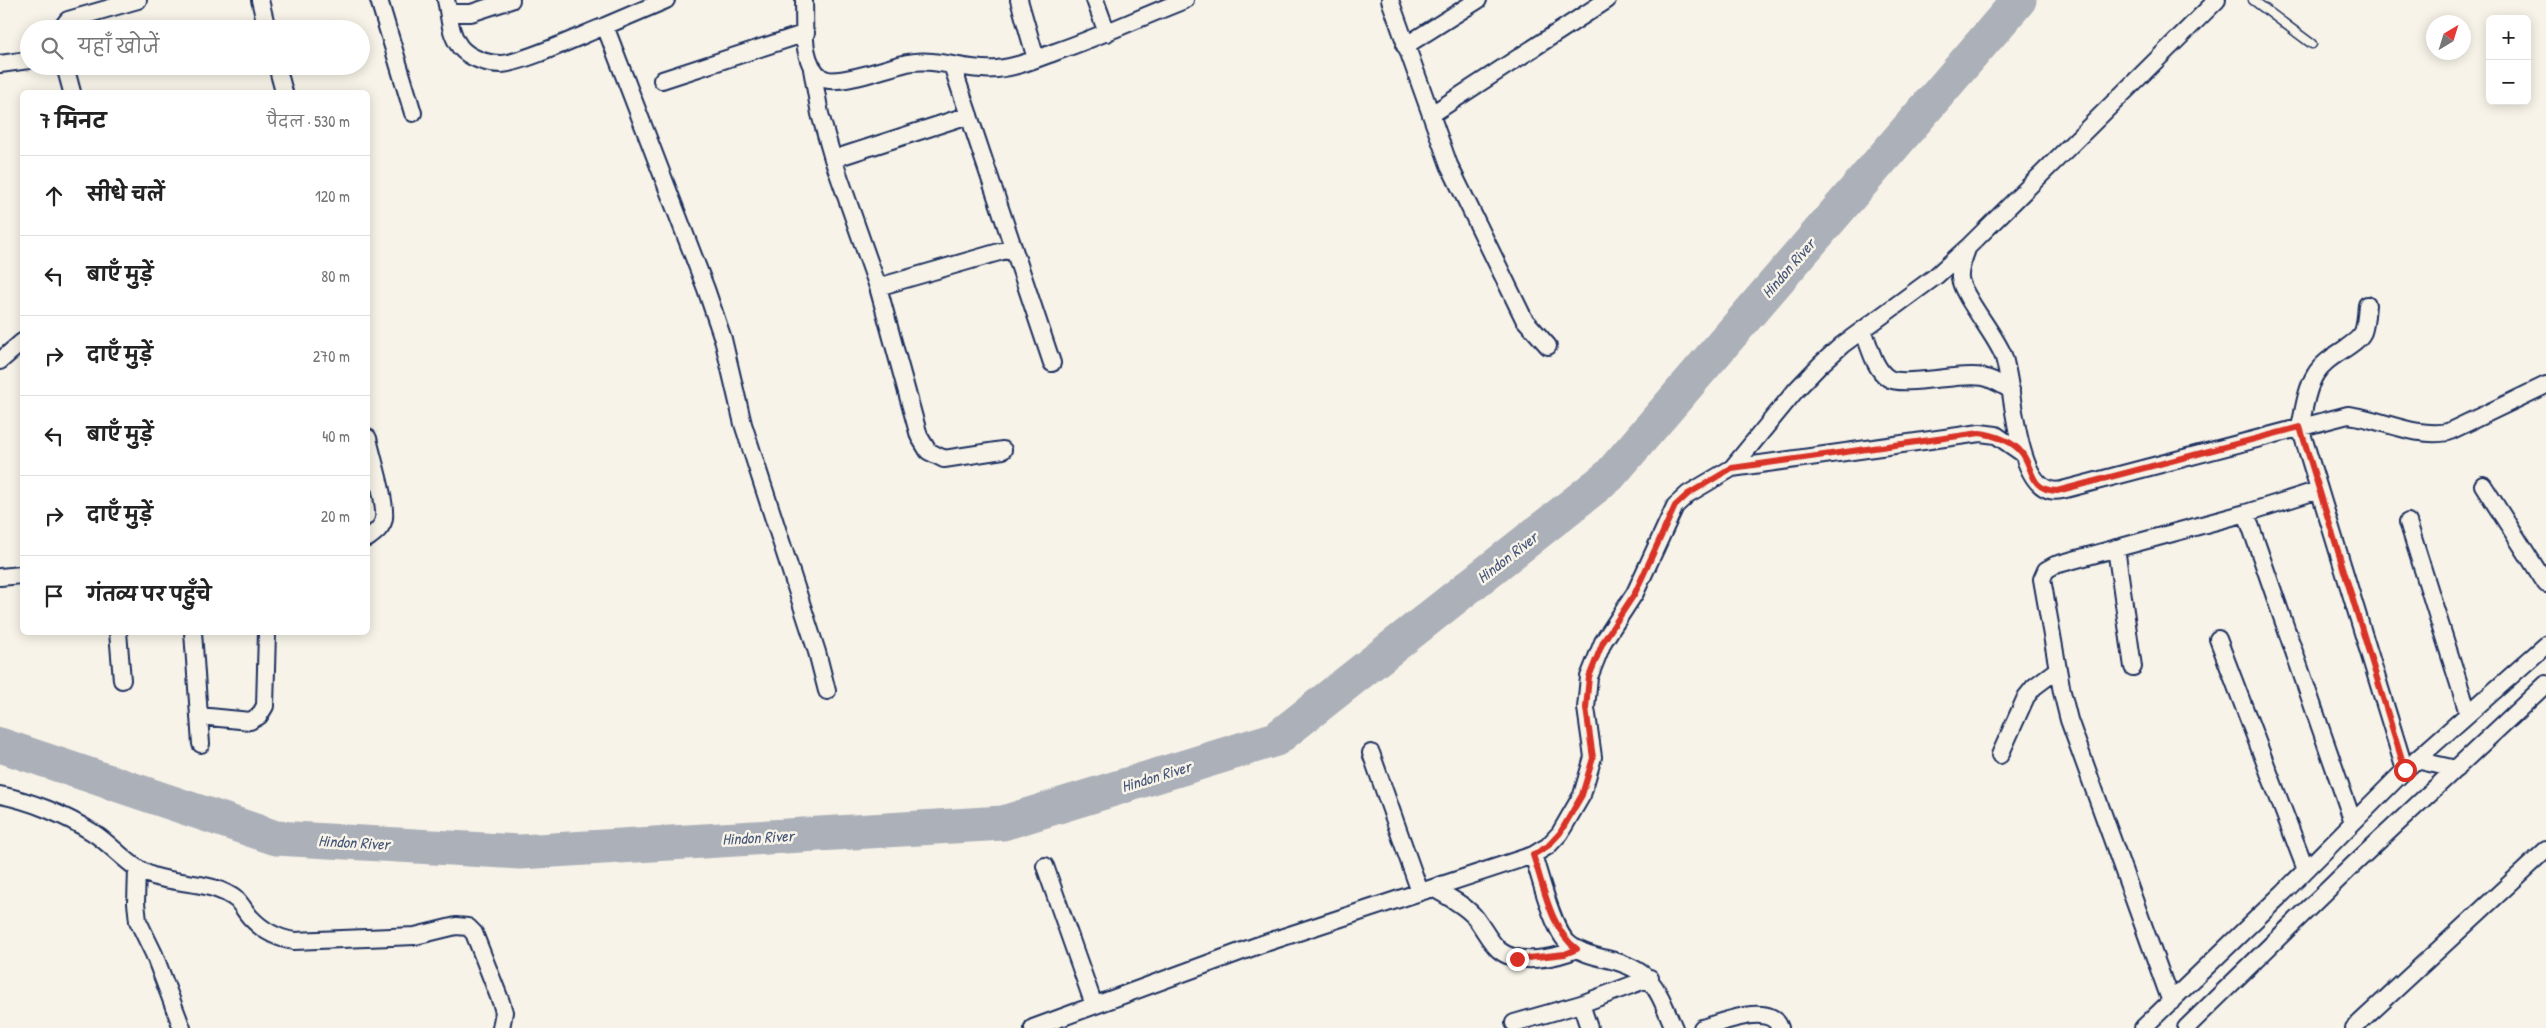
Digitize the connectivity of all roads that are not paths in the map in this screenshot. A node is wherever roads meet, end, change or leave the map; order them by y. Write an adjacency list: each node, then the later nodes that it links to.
1 (138, 0): 16 (street)
2 (260, 0): 17 (street)
3 (379, 0): 33 (street)
4 (511, 0): 15 (street)
5 (804, 0): 19 (street)
6 (1019, 0): 23 (street)
7 (1095, 0): 20 (street)
8 (1183, 0): 20 (street)
9 (1390, 0): 22 (street)
10 (1478, 0): 22 (street)
11 (1607, 0): 34 (street)
12 (2216, 0): 37 (street)
13 (2253, 0): 21 (lane)
14 (662, 1): 18 (street)
15 (447, 6): 18 (street)
16 (68, 20)
17 (265, 20)
18 (605, 26): 71 (street)
19 (806, 33): 27 (street); 30 (street)
20 (1107, 33): 23 (street)
21 (2312, 44)
22 (1405, 46): 34 (street)
23 (1036, 59): 26 (street)
24 (20, 61): 25 (street)
25 (0, 64)
26 (952, 65): 27 (street); 35 (street)
27 (812, 69): 36 (street)
28 (67, 75): 31 (street)
29 (279, 75): 32 (street)
30 (662, 80)
31 (71, 90)
32 (283, 90)
33 (413, 113)
34 (1432, 114): 43 (street)
35 (969, 115): 36 (street); 38 (street)
36 (833, 160): 39 (street)
37 (1968, 247): 41 (street); 47 (street)
38 (1013, 248): 39 (street); 45 (street)
39 (878, 287): 50 (street)
40 (2368, 305): 48 (street)
41 (1863, 330): 47 (street); 52 (street)
42 (20, 344): 44 (street)
43 (1548, 346)
44 (0, 361)
45 (1052, 363)
46 (2546, 385): 48 (street)
47 (2011, 390): 51 (street)
48 (2300, 427): 51 (street); 54 (street)
49 (370, 447): 57 (street)
50 (1003, 450)
51 (2022, 453): 52 (street)
52 (1732, 468): 82 (street)
53 (2483, 485): 61 (street)
54 (2319, 490): 55 (street); 77 (street)
55 (2246, 513): 58 (street); 80 (street)
56 (2408, 522): 72 (street)
57 (370, 537)
58 (2116, 548): 67 (street); 68 (street)
59 (20, 575): 60 (street)
60 (0, 577)
61 (2546, 584)
62 (118, 635): 69 (street)
63 (193, 635): 73 (street)
64 (267, 635): 73 (street)
65 (2218, 639): 85 (street)
66 (2546, 645): 72 (street)
67 (2133, 667)
68 (2058, 669): 76 (street); 89 (street)
69 (122, 680)
70 (2546, 684): 78 (street)
71 (827, 691)
72 (2468, 713): 77 (street)
73 (199, 716): 74 (street)
74 (201, 744)
75 (1371, 753): 86 (street)
76 (2000, 755)
77 (2410, 765): 78 (street); 80 (street)
78 (2456, 769): 101 (street)
79 (0, 795): 84 (street)
80 (2353, 822): 85 (street)
81 (2546, 850): 102 (street)
82 (1533, 855): 86 (street); 87 (street)
83 (1045, 866): 91 (street)
84 (138, 869): 93 (street); 94 (street)
85 (2306, 870): 89 (street)
86 (1427, 890): 87 (street); 91 (street)
87 (1577, 949): 88 (street)
88 (1650, 978): 90 (street); 97 (street)
89 (2171, 1002): 100 (street)
90 (1581, 1004): 92 (street); 96 (street)
91 (1094, 1005): 95 (street)
92 (1514, 1023)
93 (182, 1028)
94 (501, 1028)
95 (1033, 1028)
96 (1589, 1028)
97 (1674, 1028)
98 (1702, 1028): 99 (street)
99 (1780, 1028)
100 (2143, 1028)
101 (2186, 1028)
102 (2354, 1028)

